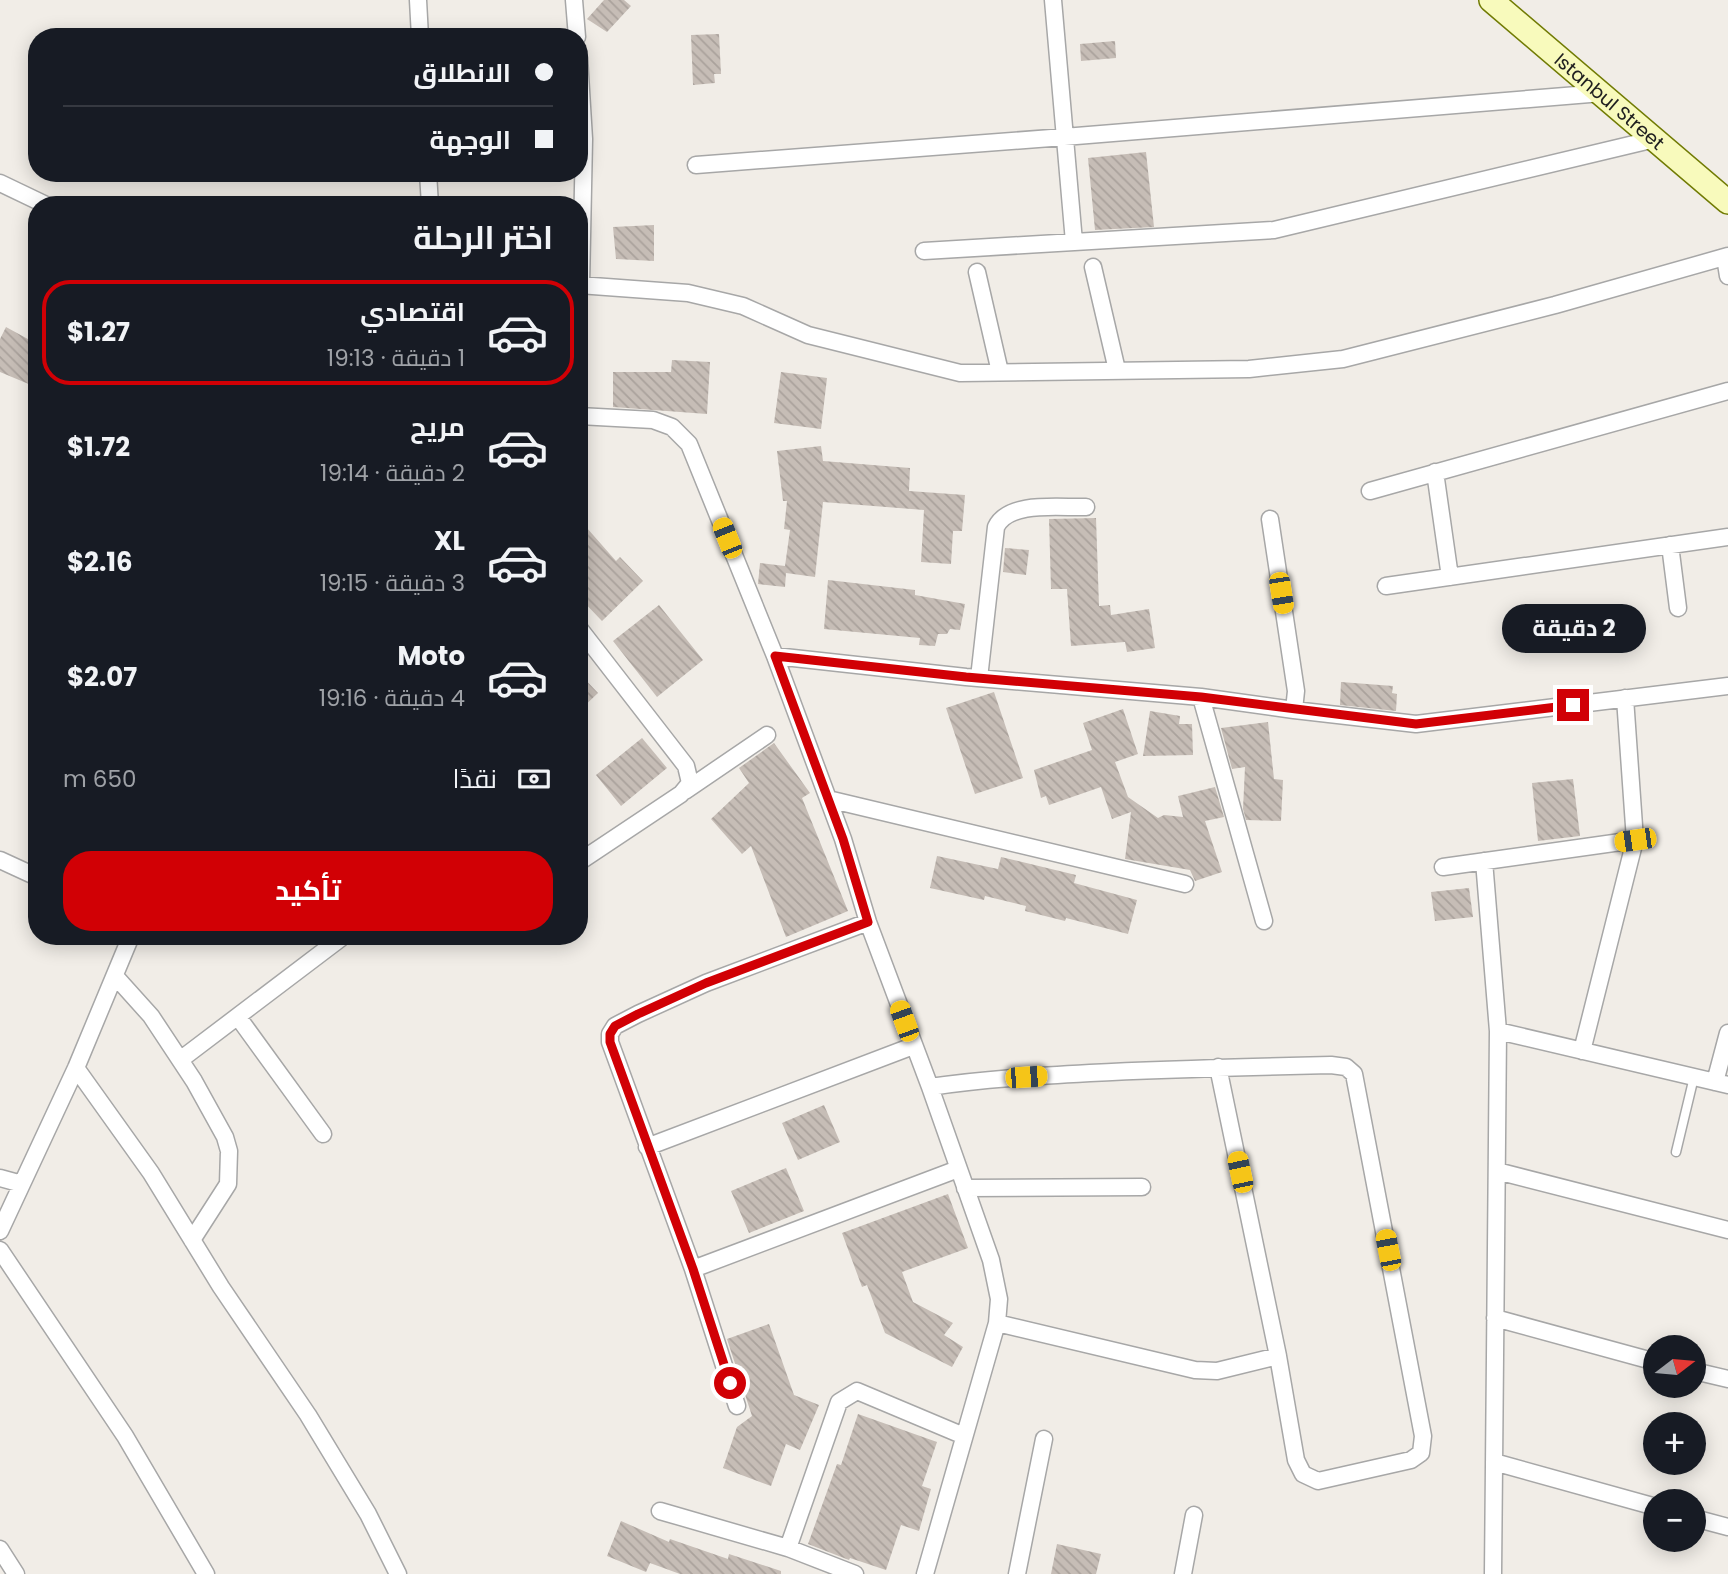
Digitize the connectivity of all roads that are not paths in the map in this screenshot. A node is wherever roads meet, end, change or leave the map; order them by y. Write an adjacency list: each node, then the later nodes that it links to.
1 (418, 0): 5 (street)
2 (574, 0): 6 (street)
3 (1053, 0): 8 (street)
4 (1491, 0): 7 (street, Istanbul Street)
5 (420, 28)
6 (576, 28)
7 (1602, 93): 8 (street); 9 (street, Istanbul Street)
8 (1064, 137): 10 (street); 14 (street)
9 (1655, 138): 13 (street, Istanbul Street); 14 (street)
10 (696, 165)
11 (0, 183): 12 (street)
12 (28, 196)
13 (1728, 202)
14 (1074, 242): 15 (street)
15 (924, 251)
16 (1727, 257): 19 (street); 21 (street)
17 (1094, 267): 21 (street)
18 (977, 272): 22 (street)
19 (1728, 276)
20 (588, 286): 22 (street)
21 (1116, 370): 22 (street)
22 (1000, 372)
23 (1728, 391): 25 (street)
24 (588, 416): 35 (street)
25 (1435, 472): 26 (street); 31 (street)
26 (1370, 491)
27 (1086, 507): 36 (street)
28 (1270, 519): 40 (street)
29 (1728, 537): 30 (street)
30 (1670, 545): 31 (street); 33 (street)
31 (1450, 577): 32 (street)
32 (1386, 586)
33 (1678, 608)
34 (588, 640): 42 (street)
35 (775, 656): 36 (street); 43 (street)
36 (979, 678): 38 (street)
37 (1728, 686): 39 (street)
38 (1201, 697): 40 (street); 51 (street)
39 (1625, 698): 40 (street); 44 (street)
40 (1294, 710)
41 (767, 736): 42 (street)
42 (681, 794): 45 (street)
43 (828, 799): 50 (street); 52 (street)
44 (1635, 840): 47 (street); 60 (street)
45 (588, 856)
46 (0, 860): 49 (street)
47 (1484, 861): 48 (street); 57 (street)
48 (1443, 867)
49 (28, 873)
50 (1185, 884)
51 (1264, 921)
52 (868, 922): 59 (street); 68 (street)
53 (127, 945): 55 (street)
54 (332, 945): 56 (street)
55 (115, 976): 61 (street); 63 (street)
56 (238, 1017): 61 (street); 67 (street)
57 (1498, 1031): 60 (street); 71 (street)
58 (1728, 1033): 65 (street)
59 (913, 1046): 66 (street); 68 (street)
60 (1582, 1051): 64 (street)
61 (180, 1060): 78 (street)
62 (1218, 1067): 66 (street); 83 (street); 83 (street)
63 (76, 1068): 73 (street); 78 (street)
64 (1694, 1077): 65 (street); 69 (lane)
65 (1721, 1084)
66 (930, 1087): 70 (street)
67 (323, 1133)
68 (647, 1147): 80 (street)
69 (1676, 1152)
70 (958, 1169): 75 (street); 80 (street)
71 (1497, 1171): 76 (street); 81 (street)
72 (0, 1178): 73 (street)
73 (22, 1184): 77 (street)
74 (1142, 1187): 75 (street)
75 (965, 1188): 82 (street)
76 (1728, 1230)
77 (0, 1231)
78 (192, 1240): 100 (street)
79 (0, 1250): 99 (street)
80 (693, 1269): 87 (street)
81 (1496, 1318): 84 (street); 90 (street)
82 (998, 1323): 83 (street); 88 (street)
83 (1278, 1356)
84 (1643, 1358)
85 (1706, 1374): 86 (street)
86 (1728, 1379)
87 (737, 1406)
88 (964, 1436): 96 (street); 102 (street)
89 (1044, 1439): 103 (street)
90 (1494, 1462): 91 (street); 105 (street)
91 (1643, 1503)
92 (660, 1511): 96 (street)
93 (1194, 1515): 104 (street)
94 (1706, 1521): 95 (street)
95 (1728, 1527)
96 (788, 1548): 101 (street)
97 (0, 1549): 98 (street)
98 (16, 1574)
99 (206, 1574)
100 (398, 1574)
101 (856, 1574)
102 (925, 1574)
103 (1017, 1574)
104 (1183, 1574)
105 (1493, 1574)

